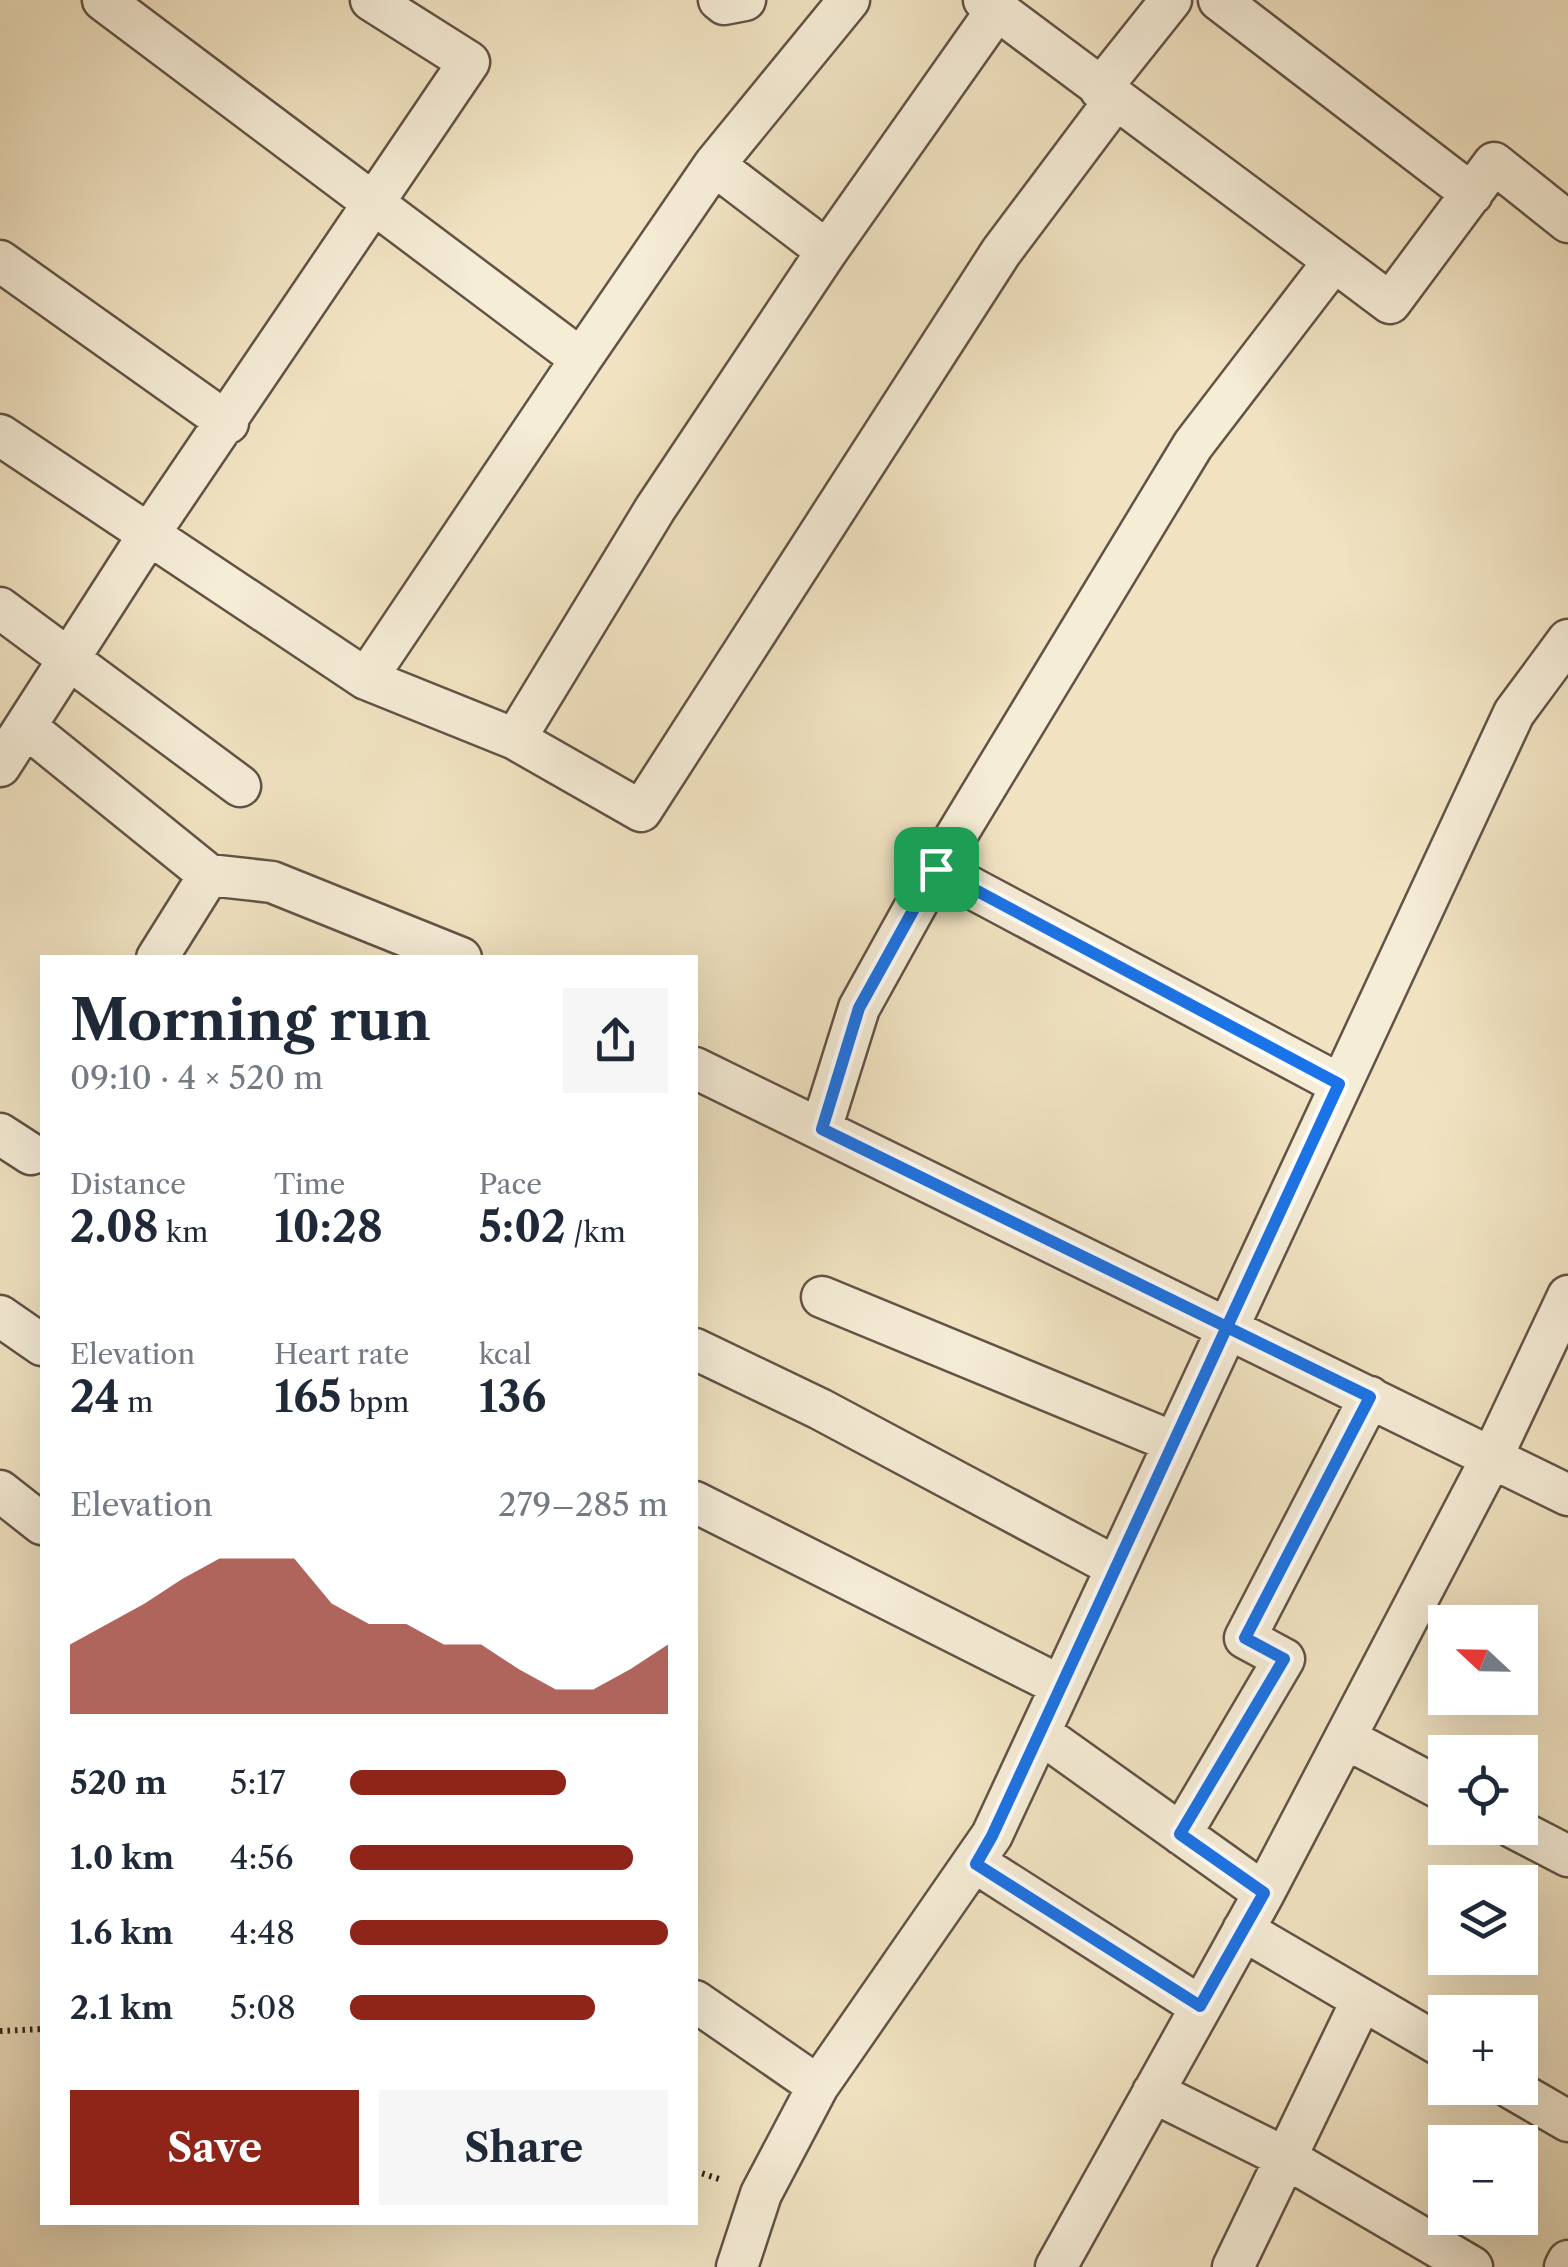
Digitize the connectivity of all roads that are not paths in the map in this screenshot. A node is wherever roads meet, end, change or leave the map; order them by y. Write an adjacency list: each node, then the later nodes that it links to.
1 (103, 0): 12 (street)
2 (372, 0): 12 (street)
3 (719, 0): 4 (street)
4 (746, 0)
5 (850, 0): 10 (street)
6 (1172, 0): 9 (street)
7 (1220, 0): 11 (street)
8 (990, 5): 9 (street); 14 (street)
9 (1108, 94): 16 (street); 26 (street)
10 (714, 165): 14 (street); 17 (street)
11 (1472, 194): 13 (street); 16 (street)
12 (376, 202): 17 (street); 18 (street)
13 (1568, 222)
14 (827, 252): 26 (street)
15 (0, 261): 18 (street)
16 (1334, 261): 29 (street)
17 (581, 360): 24 (street)
18 (228, 423): 20 (street)
19 (0, 435): 20 (street)
20 (149, 534): 23 (street); 24 (street)
21 (0, 608): 23 (street)
22 (1568, 640): 34 (street)
23 (71, 660): 25 (street); 28 (street)
24 (366, 678): 26 (street)
25 (26, 727): 27 (street); 30 (street)
26 (515, 738)
27 (0, 766)
28 (240, 786)
29 (936, 869): 34 (street); 35 (street)
30 (209, 875): 31 (street); 32 (street)
31 (159, 955)
32 (454, 955)
33 (698, 1069): 35 (street)
34 (1339, 1084): 39 (street)
35 (822, 1129): 39 (street)
36 (1568, 1296): 44 (street)
37 (822, 1297): 43 (street)
38 (0, 1316): 40 (street)
39 (1226, 1326): 42 (street); 43 (street)
40 (40, 1344)
41 (698, 1349): 49 (street)
42 (1370, 1397): 44 (street); 54 (street)
43 (1173, 1442): 49 (street)
44 (1492, 1457): 46 (street); 52 (street)
45 (0, 1491): 48 (street)
46 (1568, 1495)
47 (698, 1504): 50 (street)
48 (40, 1522)
49 (1116, 1567): 50 (street)
50 (1061, 1686): 51 (street)
51 (1040, 1733): 54 (street); 57 (street)
52 (1345, 1738): 53 (street); 58 (street)
53 (1428, 1782)
54 (1180, 1834): 58 (street)
55 (1538, 1840): 56 (street)
56 (1568, 1856)
57 (976, 1864): 62 (street); 64 (street)
58 (1264, 1893): 59 (street)
59 (1244, 1930): 60 (street); 62 (street)
60 (1362, 2000): 63 (street); 68 (street)
61 (698, 2003): 64 (street)
62 (1200, 2006): 65 (street)
63 (1428, 2038)
64 (818, 2086): 69 (street)
65 (1153, 2092): 68 (street); 70 (street)
66 (1538, 2104): 67 (street)
67 (1568, 2121)
68 (1286, 2158): 71 (street); 72 (street)
69 (737, 2267)
70 (1056, 2267)
71 (1233, 2267)
72 (1472, 2267)

